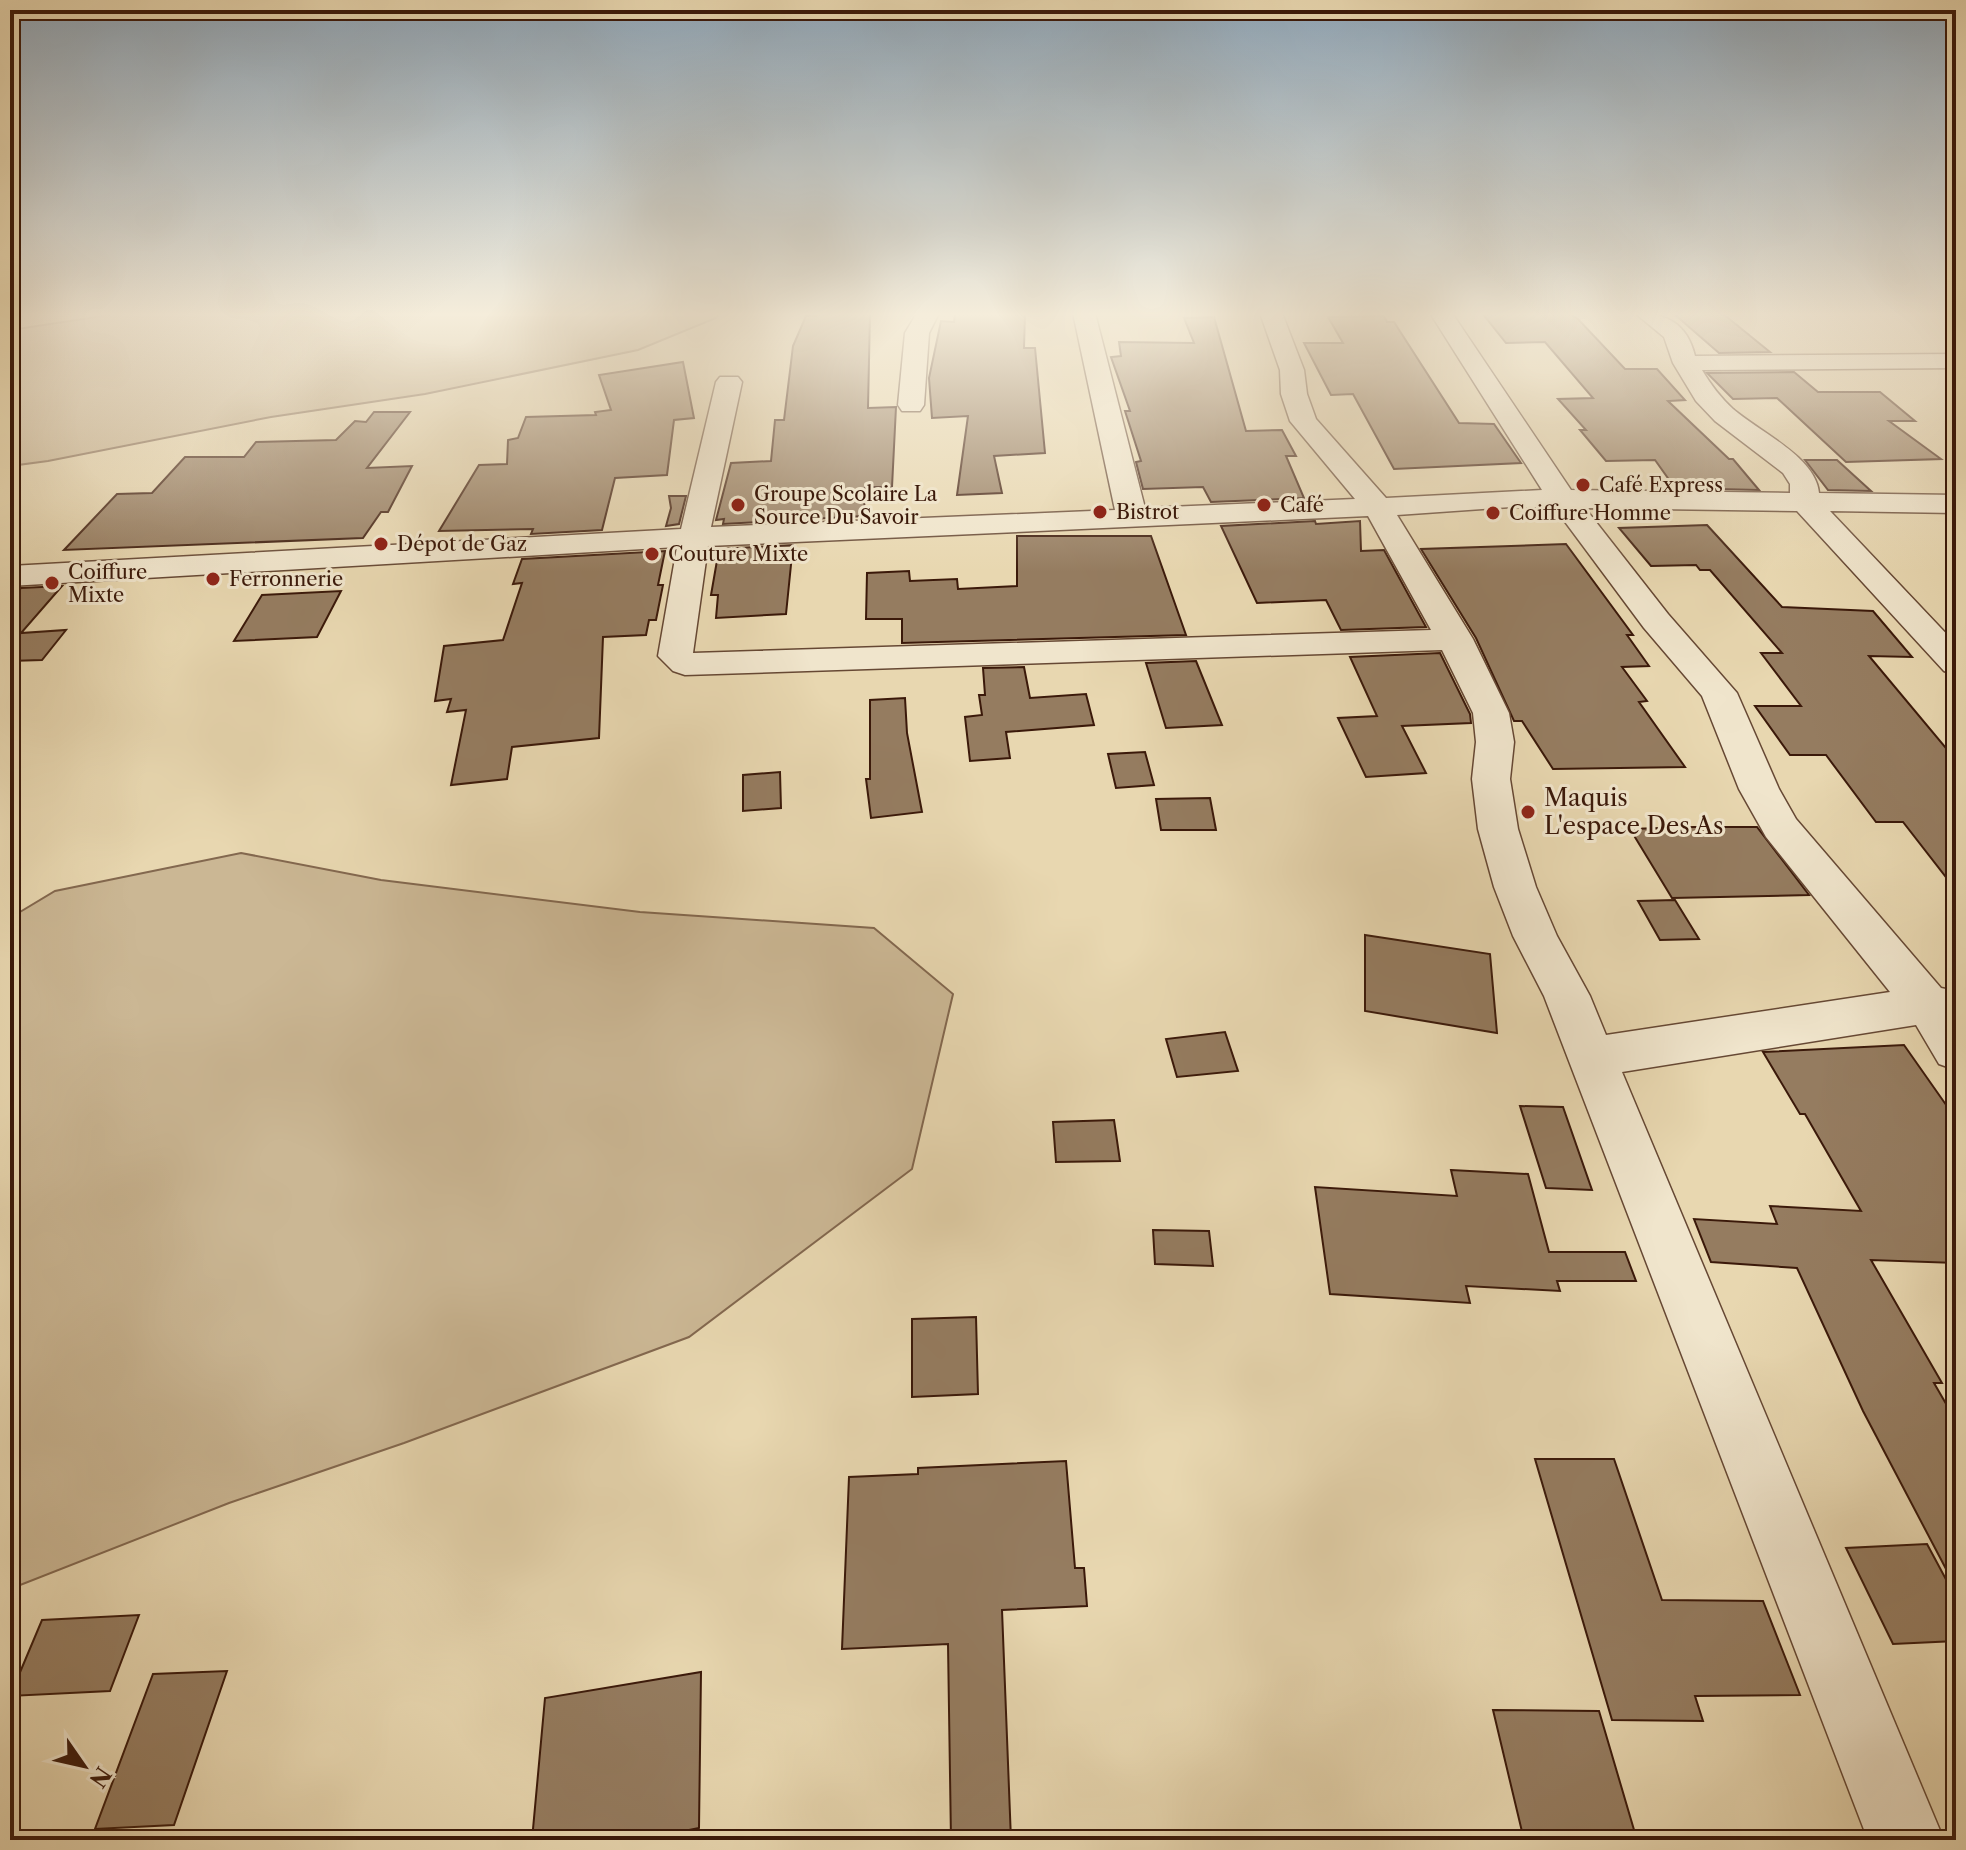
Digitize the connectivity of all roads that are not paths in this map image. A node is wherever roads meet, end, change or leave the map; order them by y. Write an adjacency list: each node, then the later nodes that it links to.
1 (725, 399): 13 (street)
2 (911, 399): 7 (street)
3 (1104, 399): 12 (street)
4 (1296, 399): 11 (street)
5 (1497, 399): 8 (street)
6 (1708, 399): 9 (street)
7 (911, 405)
8 (1561, 497): 9 (street); 11 (street); 18 (street)
9 (1805, 502): 10 (street); 15 (street)
10 (1956, 504)
11 (1378, 507): 12 (street); 16 (street)
12 (1132, 518): 13 (street)
13 (694, 537): 14 (street); 16 (street)
14 (10, 576)
15 (1941, 634): 17 (street)
16 (1456, 639): 20 (street)
17 (1956, 664)
18 (1942, 1007): 19 (street); 20 (street)
19 (1956, 1050)
20 (1591, 1057): 21 (street)
21 (1906, 1840)

